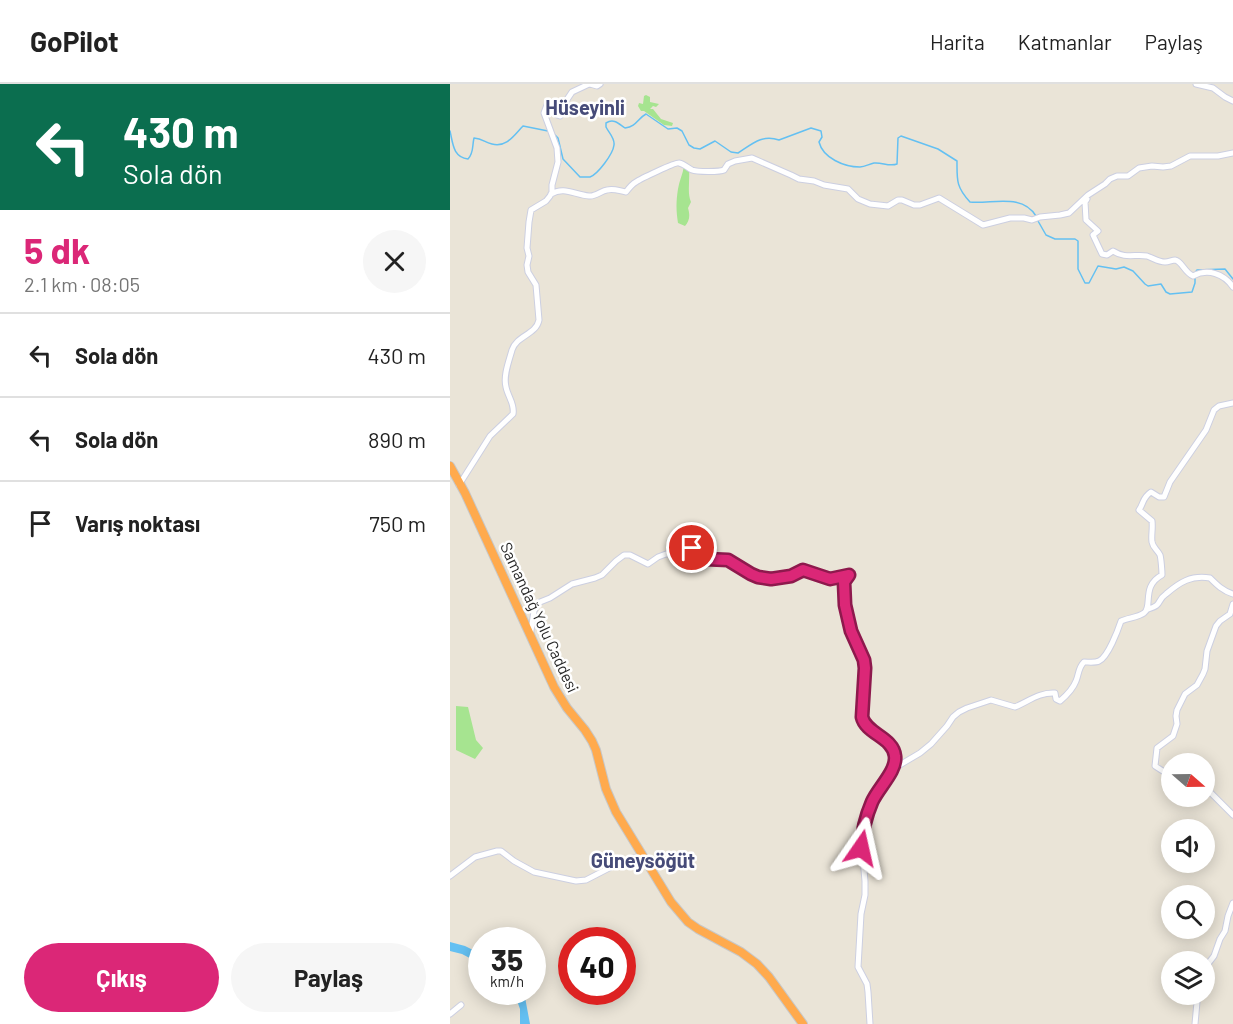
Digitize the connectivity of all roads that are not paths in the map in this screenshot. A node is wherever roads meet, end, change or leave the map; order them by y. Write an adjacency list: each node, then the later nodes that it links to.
1 (590, 84): 2 (street); 7 (street)
2 (600, 84)
3 (1196, 84): 4 (street)
4 (1233, 101)
5 (1233, 153): 6 (street)
6 (1091, 193): 7 (street); 8 (street)
7 (551, 194): 12 (street)
8 (1233, 287)
9 (1233, 403): 15 (street)
10 (450, 466): 12 (highway, Samandağ Yolu Caddesi)
11 (450, 472): 12 (highway, Samandağ Yolu Caddesi)
12 (459, 485): 16 (highway, Samandağ Yolu Caddesi); 21 (highway, Samandağ Yolu Caddesi)
13 (1233, 594): 15 (street)
14 (1233, 604): 18 (street)
15 (1148, 609): 17 (street)
16 (529, 633): 17 (street); 28 (highway, Samandağ Yolu Caddesi)
17 (893, 769): 29 (street)
18 (1161, 770)
19 (1215, 797): 20 (street)
20 (1233, 814)
21 (640, 856): 22 (street); 28 (highway, Samandağ Yolu Caddesi)
22 (450, 876)
23 (1233, 903): 24 (street)
24 (1215, 953)
25 (461, 1005): 27 (street)
26 (1197, 1005): 30 (street)
27 (450, 1014)
28 (801, 1024)
29 (870, 1024)
30 (1195, 1024)

